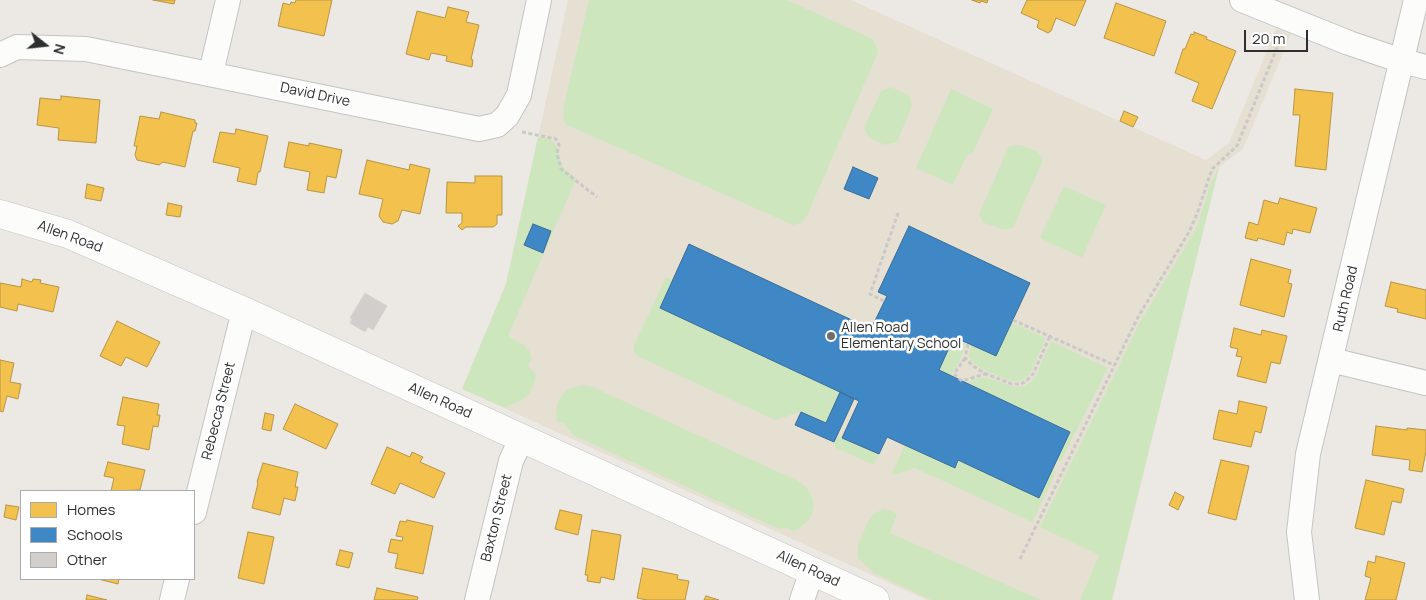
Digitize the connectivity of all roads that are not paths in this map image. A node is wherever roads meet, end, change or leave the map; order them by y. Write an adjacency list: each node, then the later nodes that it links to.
1 (228, 0): 8 (street)
2 (539, 0): 8 (street, David Drive)
3 (1242, 0): 6 (street)
4 (1416, 0): 6 (street, Ruth Road)
5 (0, 55): 8 (street, David Drive)
6 (1402, 61): 7 (street); 11 (street, Ruth Road)
7 (1426, 67)
8 (211, 74)
9 (0, 214): 10 (street, Allen Road)
10 (244, 310): 13 (street, Allen Road); 14 (street, Rebecca Street)
11 (1331, 360): 12 (street); 21 (street, Ruth Road)
12 (1426, 383)
13 (522, 437): 15 (street, Allen Road); 18 (street, Baxton Street)
14 (195, 508)
15 (812, 571): 19 (street); 20 (street, Allen Road)
16 (177, 580): 17 (street)
17 (172, 600)
18 (477, 600)
19 (802, 600)
20 (875, 600)
21 (1307, 600)

